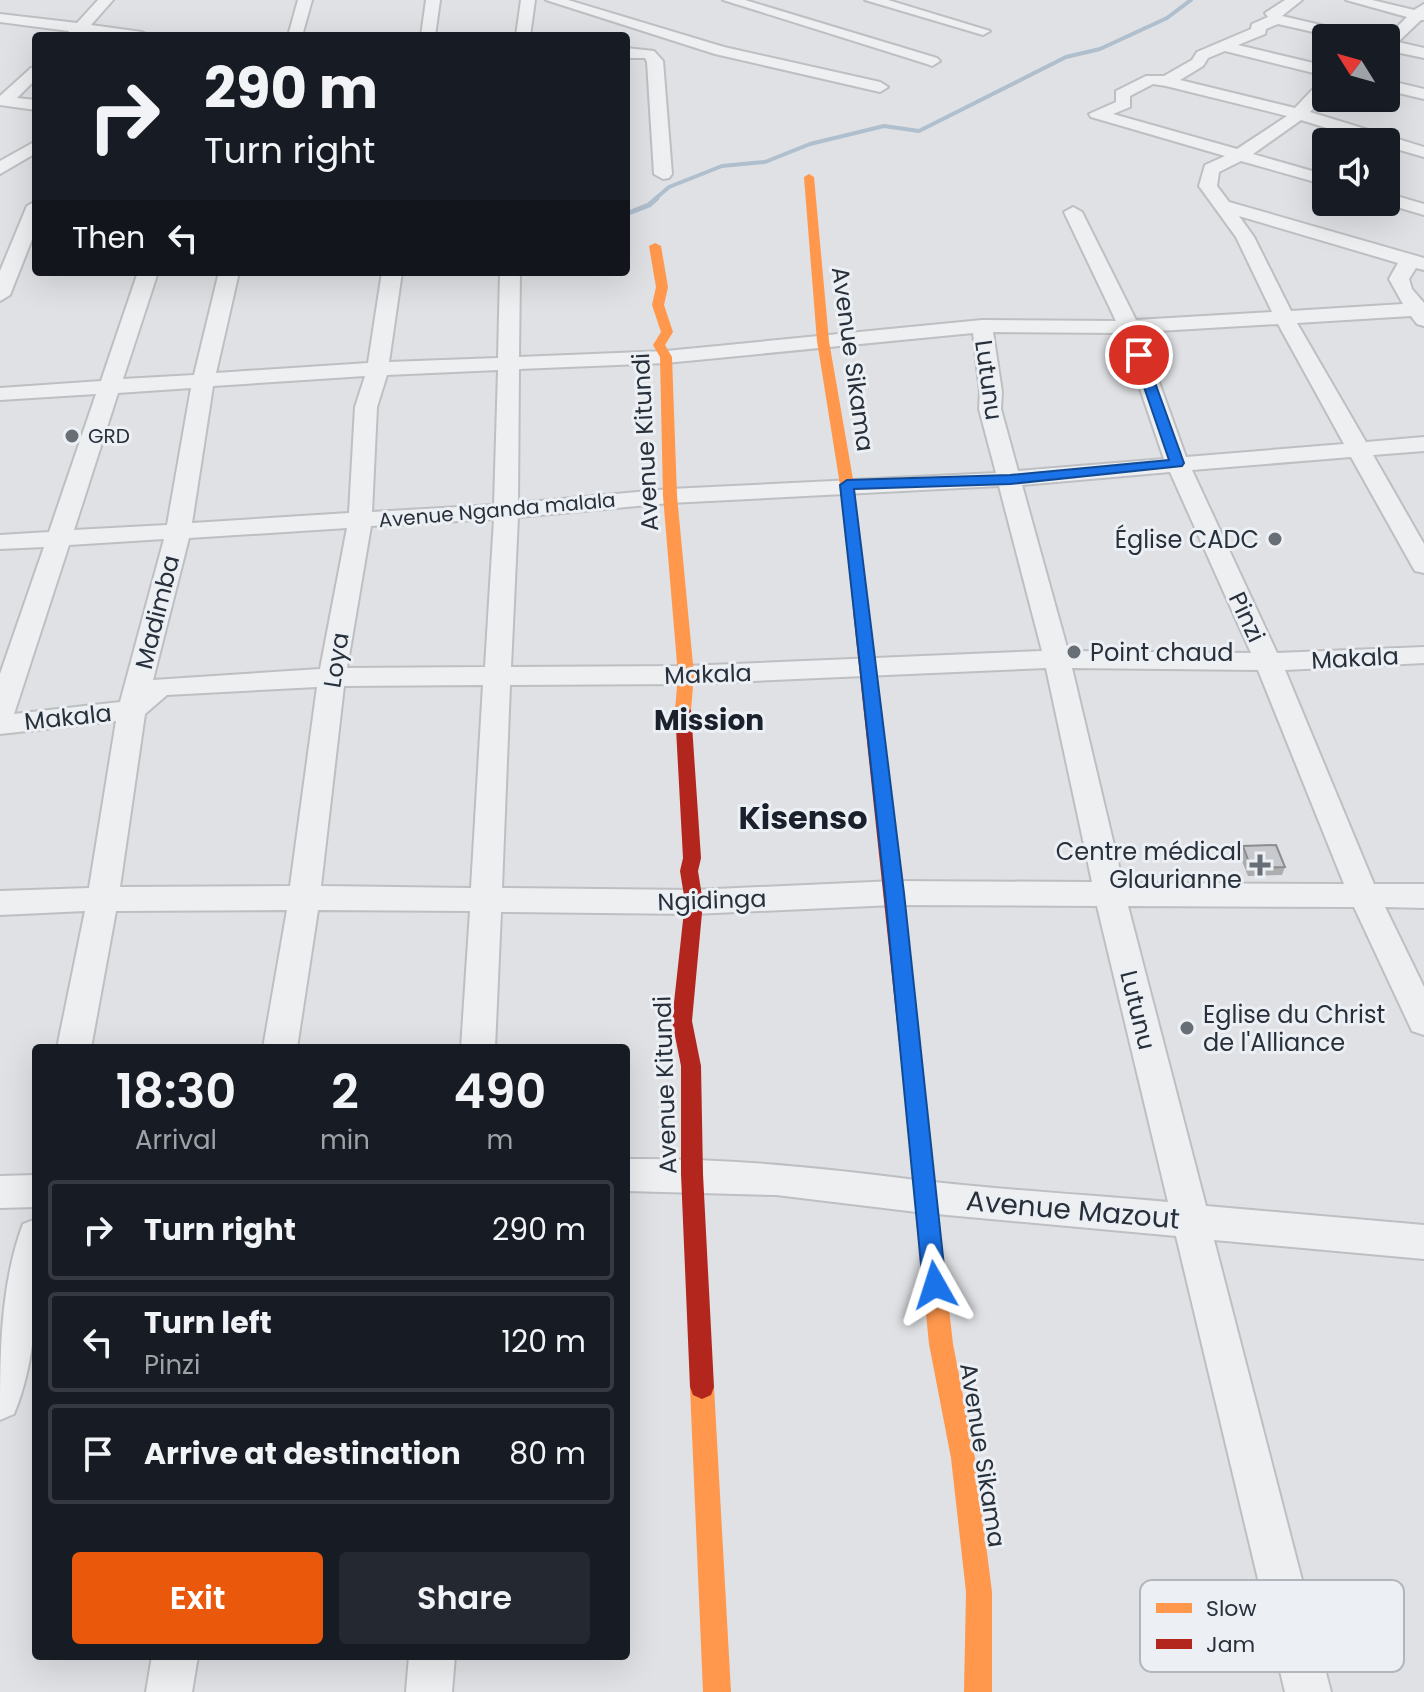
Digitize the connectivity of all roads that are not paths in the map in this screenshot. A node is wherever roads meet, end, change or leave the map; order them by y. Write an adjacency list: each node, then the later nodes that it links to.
1 (5, 0): 11 (street)
2 (106, 0): 16 (street)
3 (305, 0): 18 (street)
4 (433, 0): 19 (street)
5 (528, 0): 20 (street)
6 (553, 0): 30 (street)
7 (730, 0): 26 (street)
8 (872, 0): 17 (street)
9 (1295, 0): 14 (street)
10 (1353, 0): 12 (street)
11 (0, 6)
12 (1422, 13): 21 (street)
13 (0, 18): 16 (street)
14 (1277, 19): 15 (street); 22 (street)
15 (1312, 27)
16 (79, 31)
17 (983, 31)
18 (296, 32)
19 (429, 32)
20 (524, 32)
21 (1400, 33)
22 (1227, 47): 27 (street); 29 (street)
23 (1400, 48): 25 (street)
24 (630, 53): 40 (street)
25 (1424, 53)
26 (932, 61)
27 (1312, 68)
28 (32, 75): 34 (street)
29 (1166, 81): 35 (street); 38 (street)
30 (880, 87)
31 (1400, 88): 32 (street)
32 (1424, 94)
33 (1312, 97): 35 (street)
34 (32, 104)
35 (1298, 114): 37 (street); 38 (street)
36 (32, 149): 39 (street)
37 (1424, 152)
38 (1239, 154): 41 (street); 44 (street)
39 (0, 169)
40 (663, 174)
41 (1312, 176)
42 (809, 177): 59 (street, Avenue Sikama)
43 (1400, 202): 45 (street)
44 (1224, 206): 49 (street); 56 (street)
45 (1424, 210)
46 (1073, 212): 58 (street, Pinzi)
47 (32, 216): 54 (street)
48 (655, 246): 60 (street, Avenue Kitundi)
49 (1418, 262): 55 (street)
50 (147, 276): 64 (street)
51 (228, 276): 63 (street, Madimba)
52 (391, 276): 62 (street, Loya)
53 (510, 276): 61 (street)
54 (0, 295)
55 (1421, 312): 56 (street)
56 (1285, 319): 58 (street); 67 (street)
57 (982, 326): 58 (street); 59 (street); 69 (street, Lutunu)
58 (1129, 327): 68 (street, Pinzi)
59 (823, 341): 60 (street); 70 (street, Avenue Sikama)
60 (666, 357): 61 (street); 71 (street, Avenue Kitundi)
61 (509, 365): 62 (street); 72 (street)
62 (378, 369): 63 (street); 73 (street, Loya)
63 (203, 382): 64 (street); 74 (street, Madimba)
64 (111, 387): 65 (street); 75 (street)
65 (0, 394)
66 (1424, 444): 67 (street, Avenue Nganda malala)
67 (1357, 449): 68 (street, Avenue Nganda malala); 77 (street)
68 (1177, 463): 69 (street, Avenue Nganda malala); 80 (street, Pinzi)
69 (1010, 479): 70 (street, Avenue Nganda malala); 79 (street, Lutunu)
70 (847, 485): 71 (street, Avenue Nganda malala); 81 (street, Avenue Sikama)
71 (670, 496): 72 (street, Avenue Nganda malala); 82 (street, Avenue Kitundi)
72 (506, 511): 73 (street, Avenue Nganda malala); 84 (street)
73 (360, 521): 74 (street, Avenue Nganda malala); 83 (street, Loya)
74 (178, 533): 75 (street, Avenue Nganda malala); 85 (street, Madimba)
75 (57, 540): 76 (street, Avenue Nganda malala); 86 (street)
76 (0, 542)
77 (1424, 566)
78 (1424, 655): 80 (street, Makala)
79 (1057, 659): 80 (street, Makala); 81 (street, Makala); 89 (street, Lutunu)
80 (1268, 662): 90 (street, Pinzi)
81 (866, 669): 82 (street, Makala); 88 (street, Avenue Sikama)
82 (686, 675): 84 (street, Makala); 95 (street, Avenue Kitundi)
83 (332, 677): 84 (street, Makala); 85 (street, Makala); 92 (street, Loya)
84 (495, 678): 94 (street)
85 (132, 710): 87 (street, Makala); 93 (street, Madimba)
86 (0, 714)
87 (0, 725)
88 (894, 893): 89 (street, Ngidinga); 95 (street, Ngidinga); 105 (street, Avenue Sikama)
89 (1110, 895): 90 (street, Ngidinga); 106 (street, Lutunu)
90 (1364, 896): 91 (street, Ngidinga); 97 (street, Pinzi)
91 (1424, 896)
92 (304, 898): 93 (street, Ngidinga); 94 (street, Ngidinga); 99 (street, Loya)
93 (103, 899): 96 (street, Ngidinga); 98 (street, Madimba)
94 (486, 901): 95 (street, Ngidinga); 100 (street)
95 (694, 902): 101 (street, Avenue Kitundi)
96 (0, 903)
97 (1424, 1021)
98 (75, 1044)
99 (281, 1044)
100 (478, 1044)
101 (692, 1174): 102 (street, Avenue Mazout); 105 (street, Avenue Mazout); 116 (street, Avenue Kitundi)
102 (630, 1175)
103 (32, 1191): 104 (street)
104 (0, 1192)
105 (925, 1197): 106 (street, Avenue Mazout); 117 (street, Avenue Sikama)
106 (1189, 1220): 107 (street, Avenue Mazout); 110 (street, Lutunu)
107 (1424, 1242)
108 (32, 1254): 109 (street)
109 (0, 1400)
110 (1280, 1580)
111 (174, 1660): 114 (street)
112 (432, 1660): 115 (street)
113 (1303, 1672): 118 (street, Lutunu)
114 (169, 1692)
115 (429, 1692)
116 (717, 1692)
117 (978, 1692)
118 (1308, 1692)

